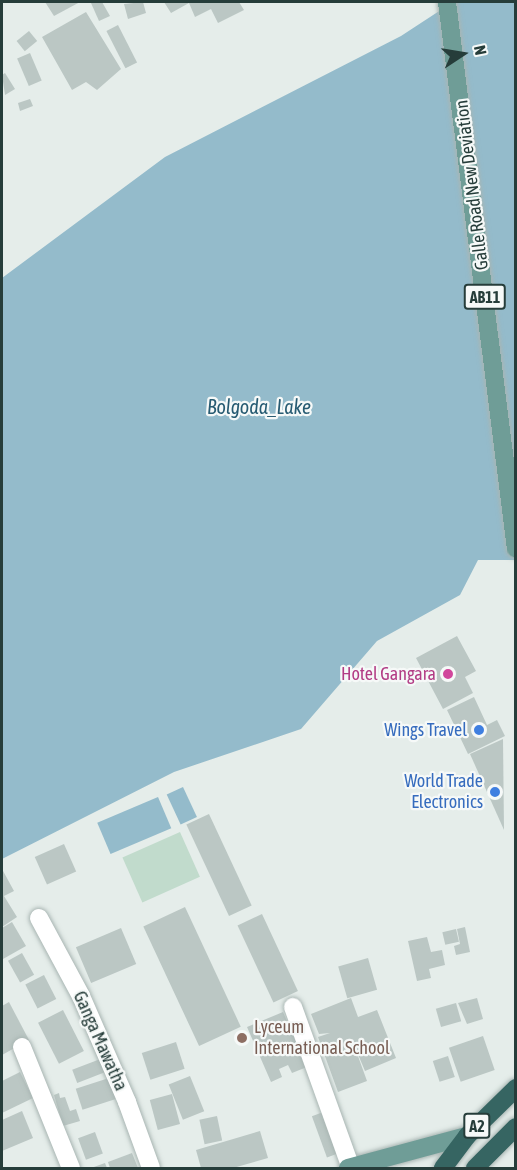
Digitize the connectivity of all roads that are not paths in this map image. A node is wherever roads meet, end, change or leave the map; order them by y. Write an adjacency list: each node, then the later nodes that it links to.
1 (447, 2): 2 (main road, Galle Road New Deviation / AB11)
2 (516, 549)
3 (39, 918): 10 (street, Ganga Mawatha)
4 (293, 1007): 11 (street)
5 (22, 1047): 9 (street)
6 (516, 1088): 8 (highway, A2)
7 (516, 1127): 13 (highway, A2)
8 (467, 1136): 11 (main road); 12 (highway, A2)
9 (71, 1168)
10 (151, 1168)
11 (350, 1168)
12 (443, 1168)
13 (475, 1168)

